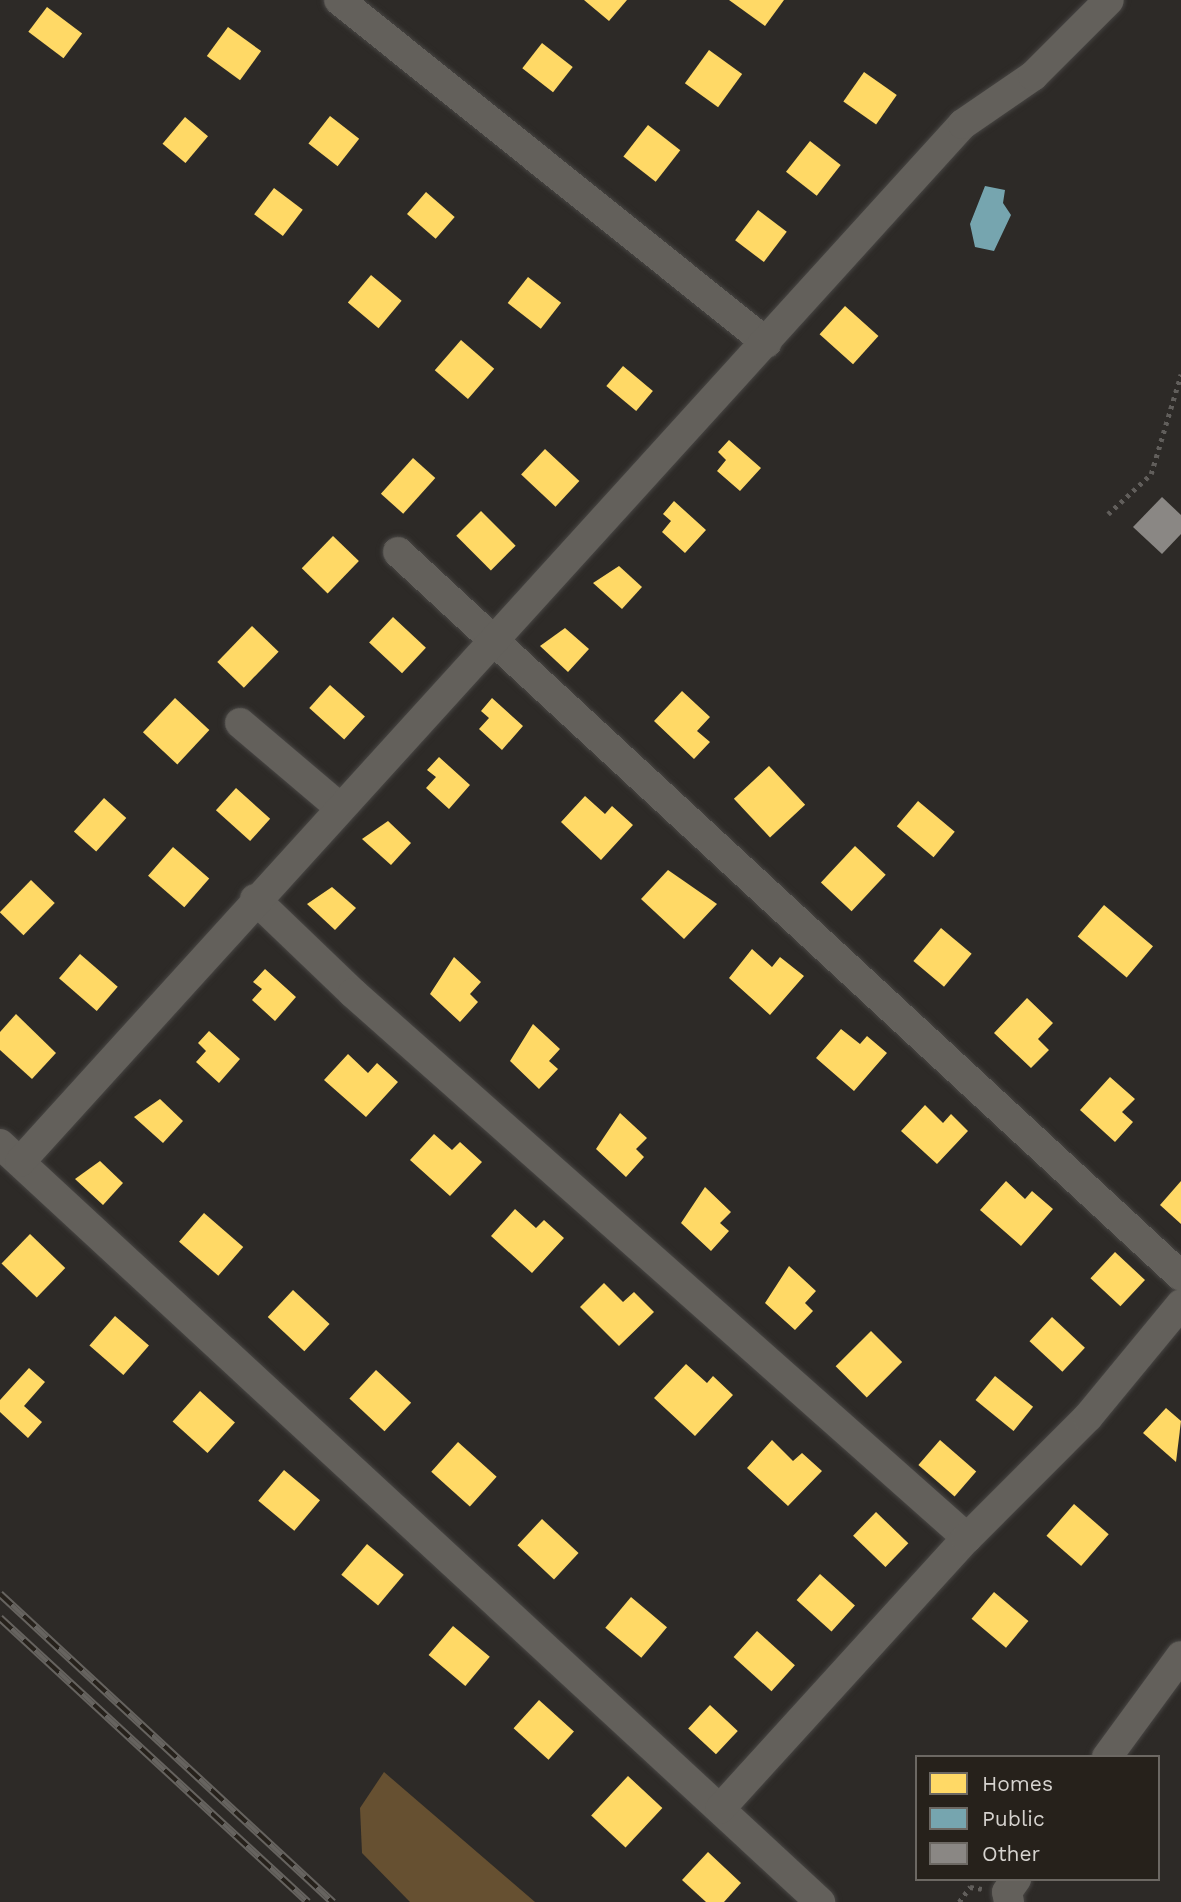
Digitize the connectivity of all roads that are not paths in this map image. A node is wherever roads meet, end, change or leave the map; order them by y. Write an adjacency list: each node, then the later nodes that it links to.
1 (340, 0): 3 (street)
2 (1109, 0): 3 (street)
3 (767, 343): 5 (street)
4 (398, 552): 5 (street)
5 (495, 637): 7 (street); 10 (street)
6 (240, 723): 7 (street)
7 (339, 807): 8 (street)
8 (255, 899): 9 (street); 12 (street)
9 (10, 1153): 15 (street)
10 (1181, 1276)
11 (1181, 1304): 12 (street)
12 (967, 1538): 15 (street)
13 (1181, 1657): 14 (street)
14 (1108, 1755)
15 (720, 1810): 17 (street)
16 (1015, 1881): 18 (street)
17 (820, 1902)
18 (1009, 1902)

